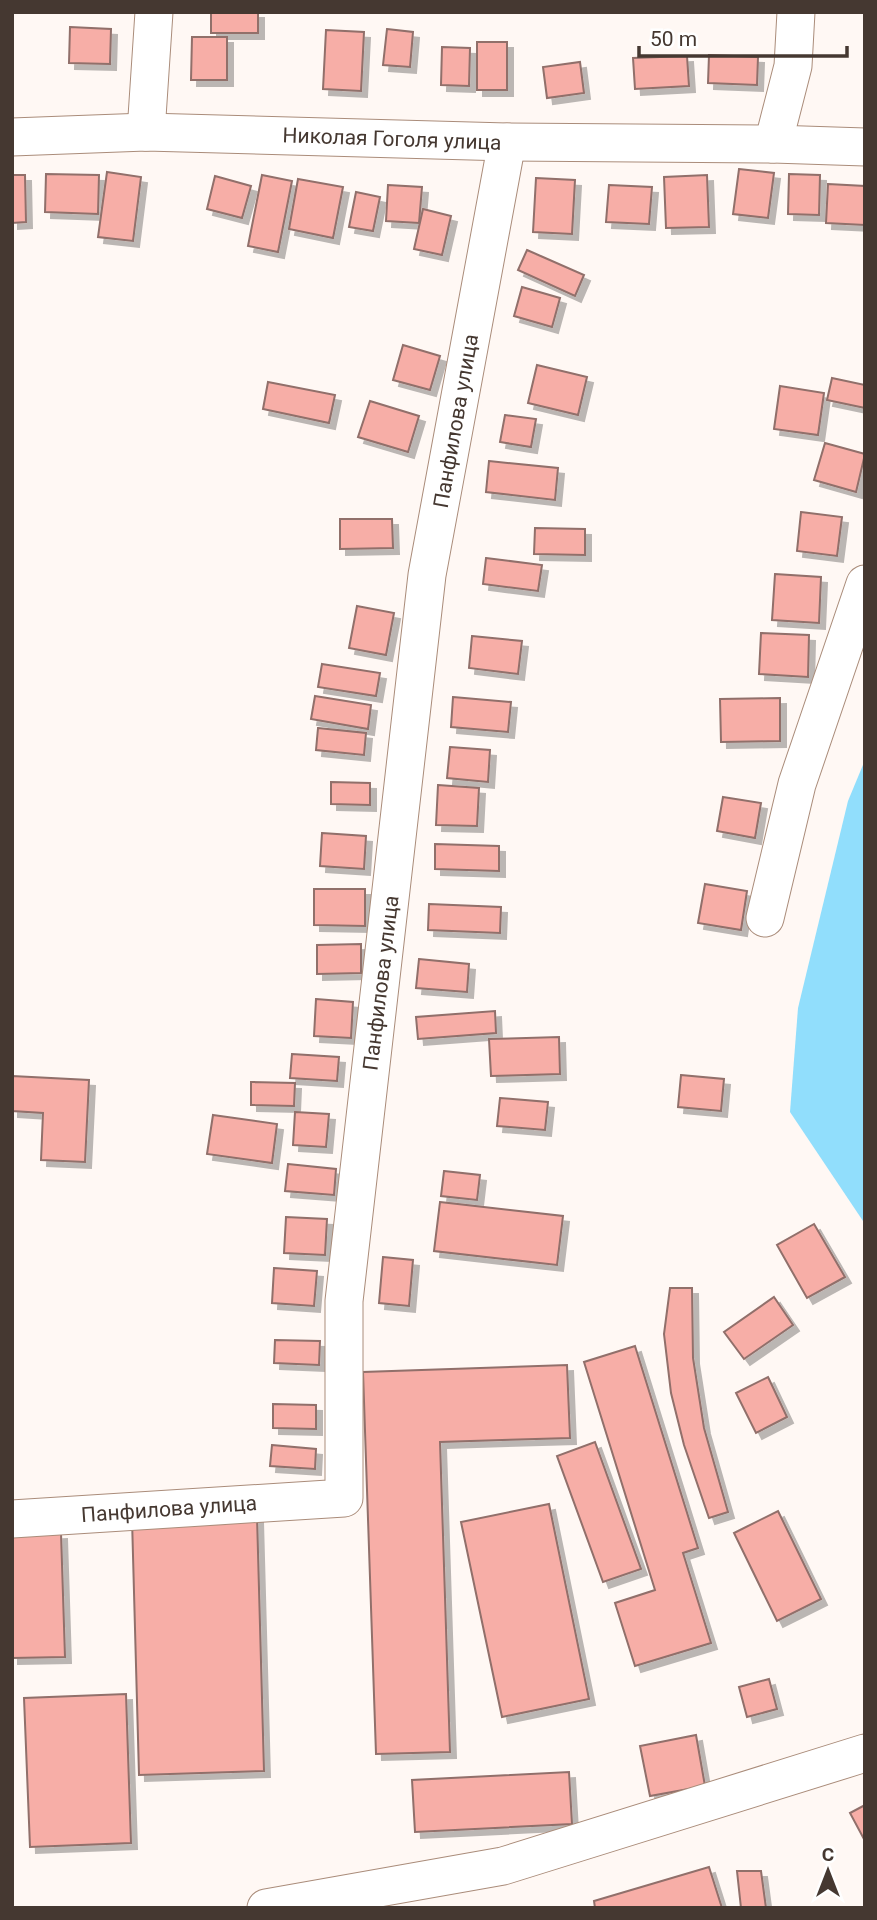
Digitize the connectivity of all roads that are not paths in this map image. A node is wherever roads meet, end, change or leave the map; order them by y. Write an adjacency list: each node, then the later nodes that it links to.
1 (153, 12): 3 (street)
2 (796, 12): 6 (street)
3 (146, 132): 4 (street, Николая Гоголя улица); 5 (street, Николая Гоголя улица)
4 (12, 137)
5 (507, 142): 6 (street, Николая Гоголя улица); 10 (street, Панфилова улица)
6 (773, 144): 7 (street, Николая Гоголя улица)
7 (865, 147)
8 (865, 584): 9 (street)
9 (765, 918)
10 (12, 1519)
11 (865, 1753): 12 (street)
12 (266, 1908)

